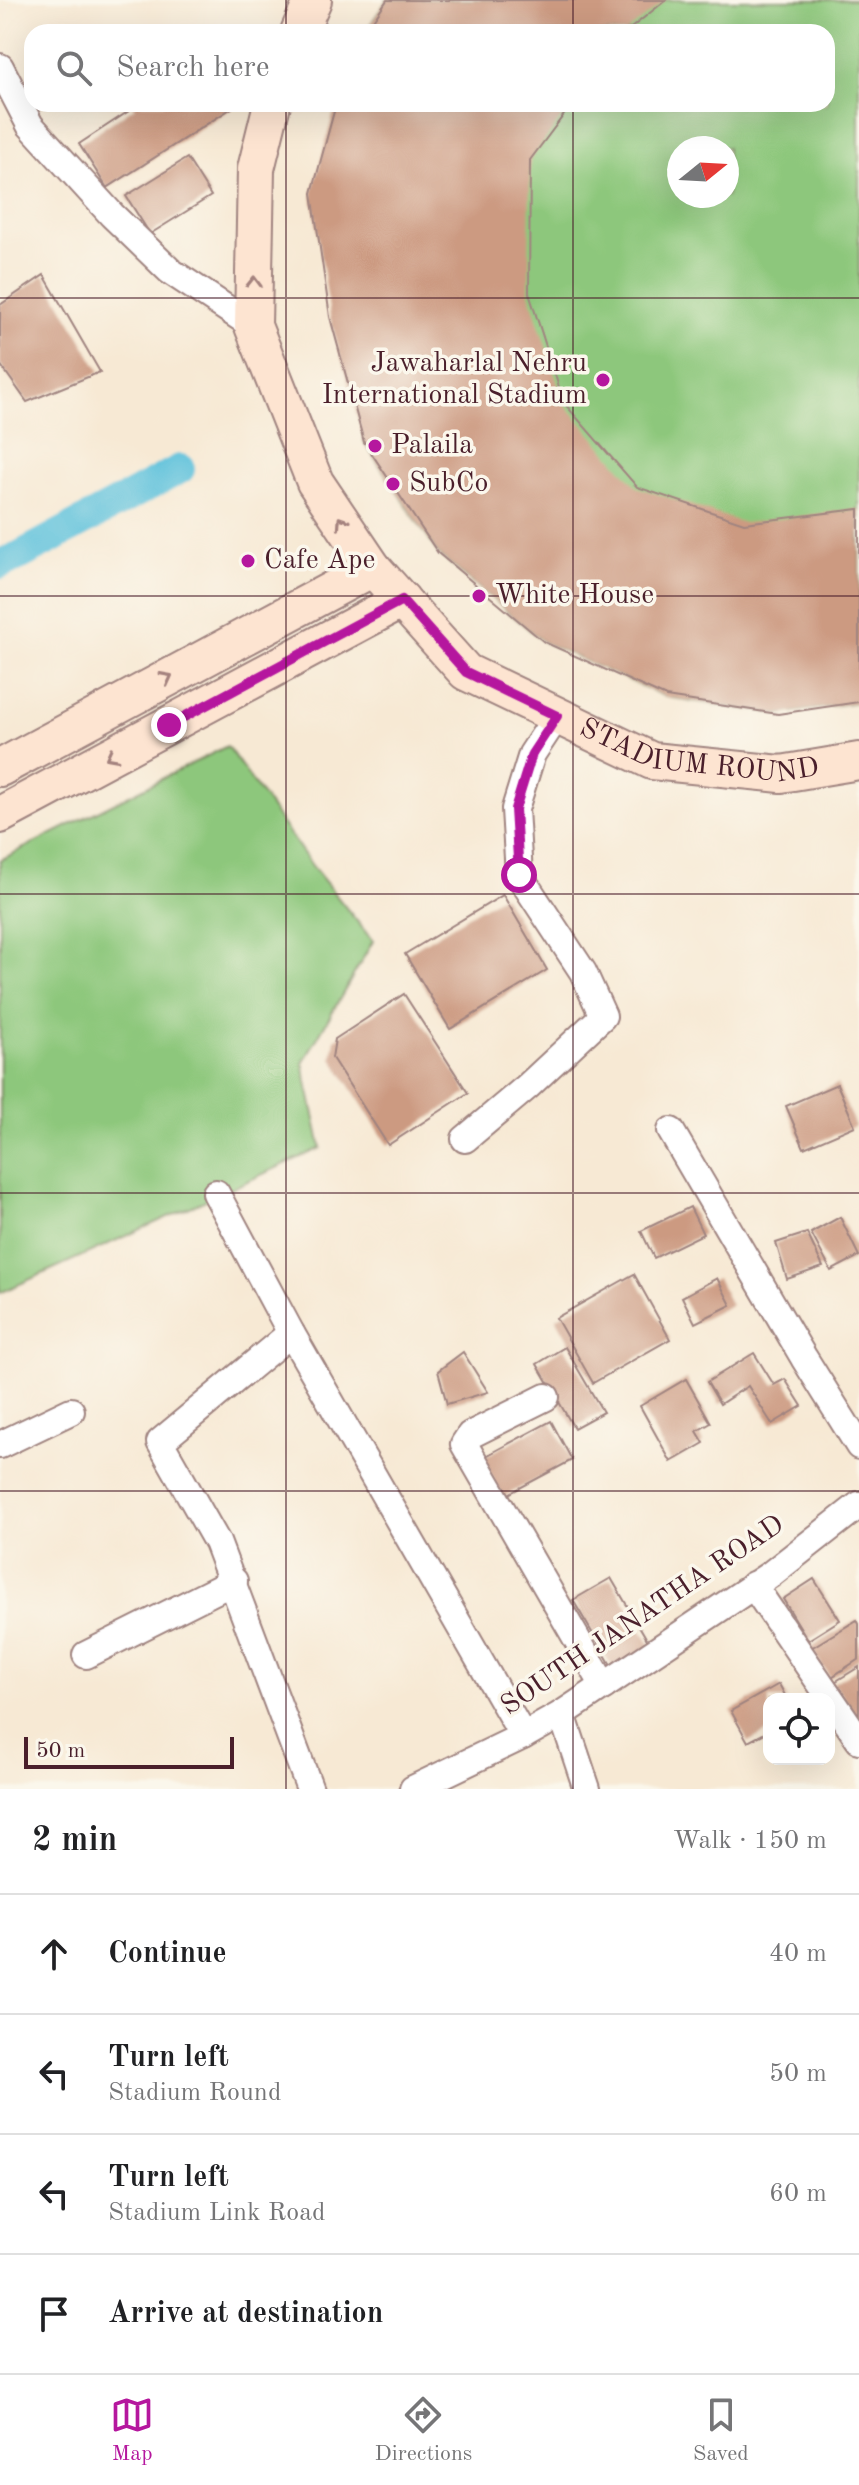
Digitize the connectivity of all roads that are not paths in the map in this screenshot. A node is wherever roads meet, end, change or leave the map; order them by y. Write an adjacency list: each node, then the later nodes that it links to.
1 (313, 0): 2 (street)
2 (302, 24)
3 (3, 82): 5 (street)
4 (270, 112): 5 (street, STADIUM ROUND, one-way to 4)
5 (253, 326): 6 (street, STADIUM ROUND, one-way to 5)
6 (373, 568): 7 (street, STADIUM ROUND); 10 (street, one-way to 6)
7 (402, 600): 8 (street, STADIUM ROUND); 11 (street, one-way to 11)
8 (557, 716): 9 (street, STADIUM ROUND); 13 (street)
9 (859, 761)
10 (0, 768)
11 (0, 815)
12 (671, 1131): 19 (street)
13 (465, 1139)
14 (216, 1193): 15 (street)
15 (291, 1333): 21 (street); 26 (street)
16 (546, 1397): 24 (street)
17 (71, 1411): 18 (street)
18 (0, 1445)
19 (859, 1446)
20 (859, 1505): 22 (street, SOUTH JANATHA ROAD)
21 (234, 1581): 23 (street); 28 (street)
22 (753, 1585): 24 (street, SOUTH JANATHA ROAD); 27 (street)
23 (86, 1655)
24 (604, 1686): 25 (street, SOUTH JANATHA ROAD)
25 (562, 1714): 26 (street, SOUTH JANATHA ROAD); 30 (street)
26 (523, 1736): 29 (street, SOUTH JANATHA ROAD)
27 (859, 1740)
28 (310, 1789)
29 (413, 1789)
30 (587, 1789)

